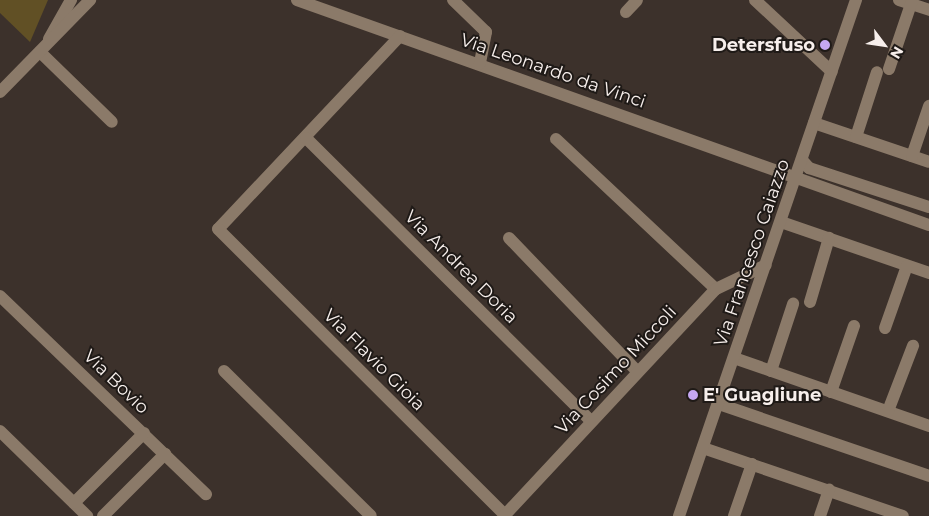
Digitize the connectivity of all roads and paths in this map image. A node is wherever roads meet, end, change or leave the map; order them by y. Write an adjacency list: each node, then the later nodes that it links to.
1 (71, 0): 12 (street)
2 (90, 0): 12 (street)
3 (297, 0): 11 (street, Via Leonardo da Vinci)
4 (453, 0): 13 (street)
5 (637, 0): 10 (street)
6 (756, 0): 14 (street)
7 (856, 0): 14 (street, Via Francesco Caiazzo)
8 (905, 2): 9 (street); 19 (street)
9 (929, 10)
10 (626, 12)
11 (400, 36): 13 (street, Via Leonardo da Vinci); 20 (street)
12 (43, 48): 15 (street); 17 (street)
13 (480, 63): 25 (street, Via Leonardo da Vinci)
14 (832, 72): 18 (street, Via Francesco Caiazzo)
15 (0, 92)
16 (929, 106): 22 (street)
17 (112, 122)
18 (814, 123): 19 (street); 23 (street, Via Francesco Caiazzo)
19 (856, 137): 22 (street)
20 (306, 138): 48 (street, Via Andrea Doria); 59 (street, Via Flavio Gioia)
21 (556, 139): 34 (street)
22 (912, 156): 24 (street)
23 (802, 160): 25 (street, Via Francesco Caiazzo); 26 (street)
24 (929, 162)
25 (796, 177): 27 (street, Via Francesco Caiazzo); 28 (street, Via Leonardo da Vinci)
26 (929, 207)
27 (781, 222): 30 (street); 31 (street, Via Francesco Caiazzo)
28 (929, 225)
29 (509, 238): 43 (street)
30 (829, 238): 32 (street); 36 (street)
31 (766, 265): 34 (street, Via Cosimo Miccoli); 41 (street, Via Francesco Caiazzo)
32 (907, 266): 33 (street); 39 (street)
33 (929, 273)
34 (716, 289): 43 (street, Via Cosimo Miccoli)
35 (0, 296): 51 (street, Via Bovio)
36 (810, 302)
37 (794, 304): 44 (street)
38 (854, 326): 45 (street)
39 (884, 328)
40 (913, 346): 47 (street)
41 (734, 358): 44 (street); 46 (street, Via Francesco Caiazzo)
42 (224, 371): 62 (street)
43 (637, 371): 48 (street, Via Cosimo Miccoli)
44 (771, 371): 45 (street)
45 (831, 392): 47 (street)
46 (719, 404): 52 (street, Via Francesco Caiazzo); 55 (street)
47 (888, 412): 49 (street)
48 (591, 421): 59 (street, Via Cosimo Miccoli)
49 (929, 426)
50 (0, 431): 58 (street)
51 (144, 433): 53 (street, Via Bovio); 58 (street)
52 (704, 448): 54 (street); 63 (street, Via Francesco Caiazzo)
53 (165, 454): 57 (street, Via Bovio); 61 (street)
54 (752, 464): 56 (street); 64 (street)
55 (929, 476)
56 (829, 490): 65 (street); 66 (street)
57 (206, 494)
58 (74, 503): 60 (street)
59 (504, 515)
60 (87, 516)
61 (103, 516)
62 (371, 516)
63 (679, 516)
64 (734, 516)
65 (820, 516)
66 (903, 516)

